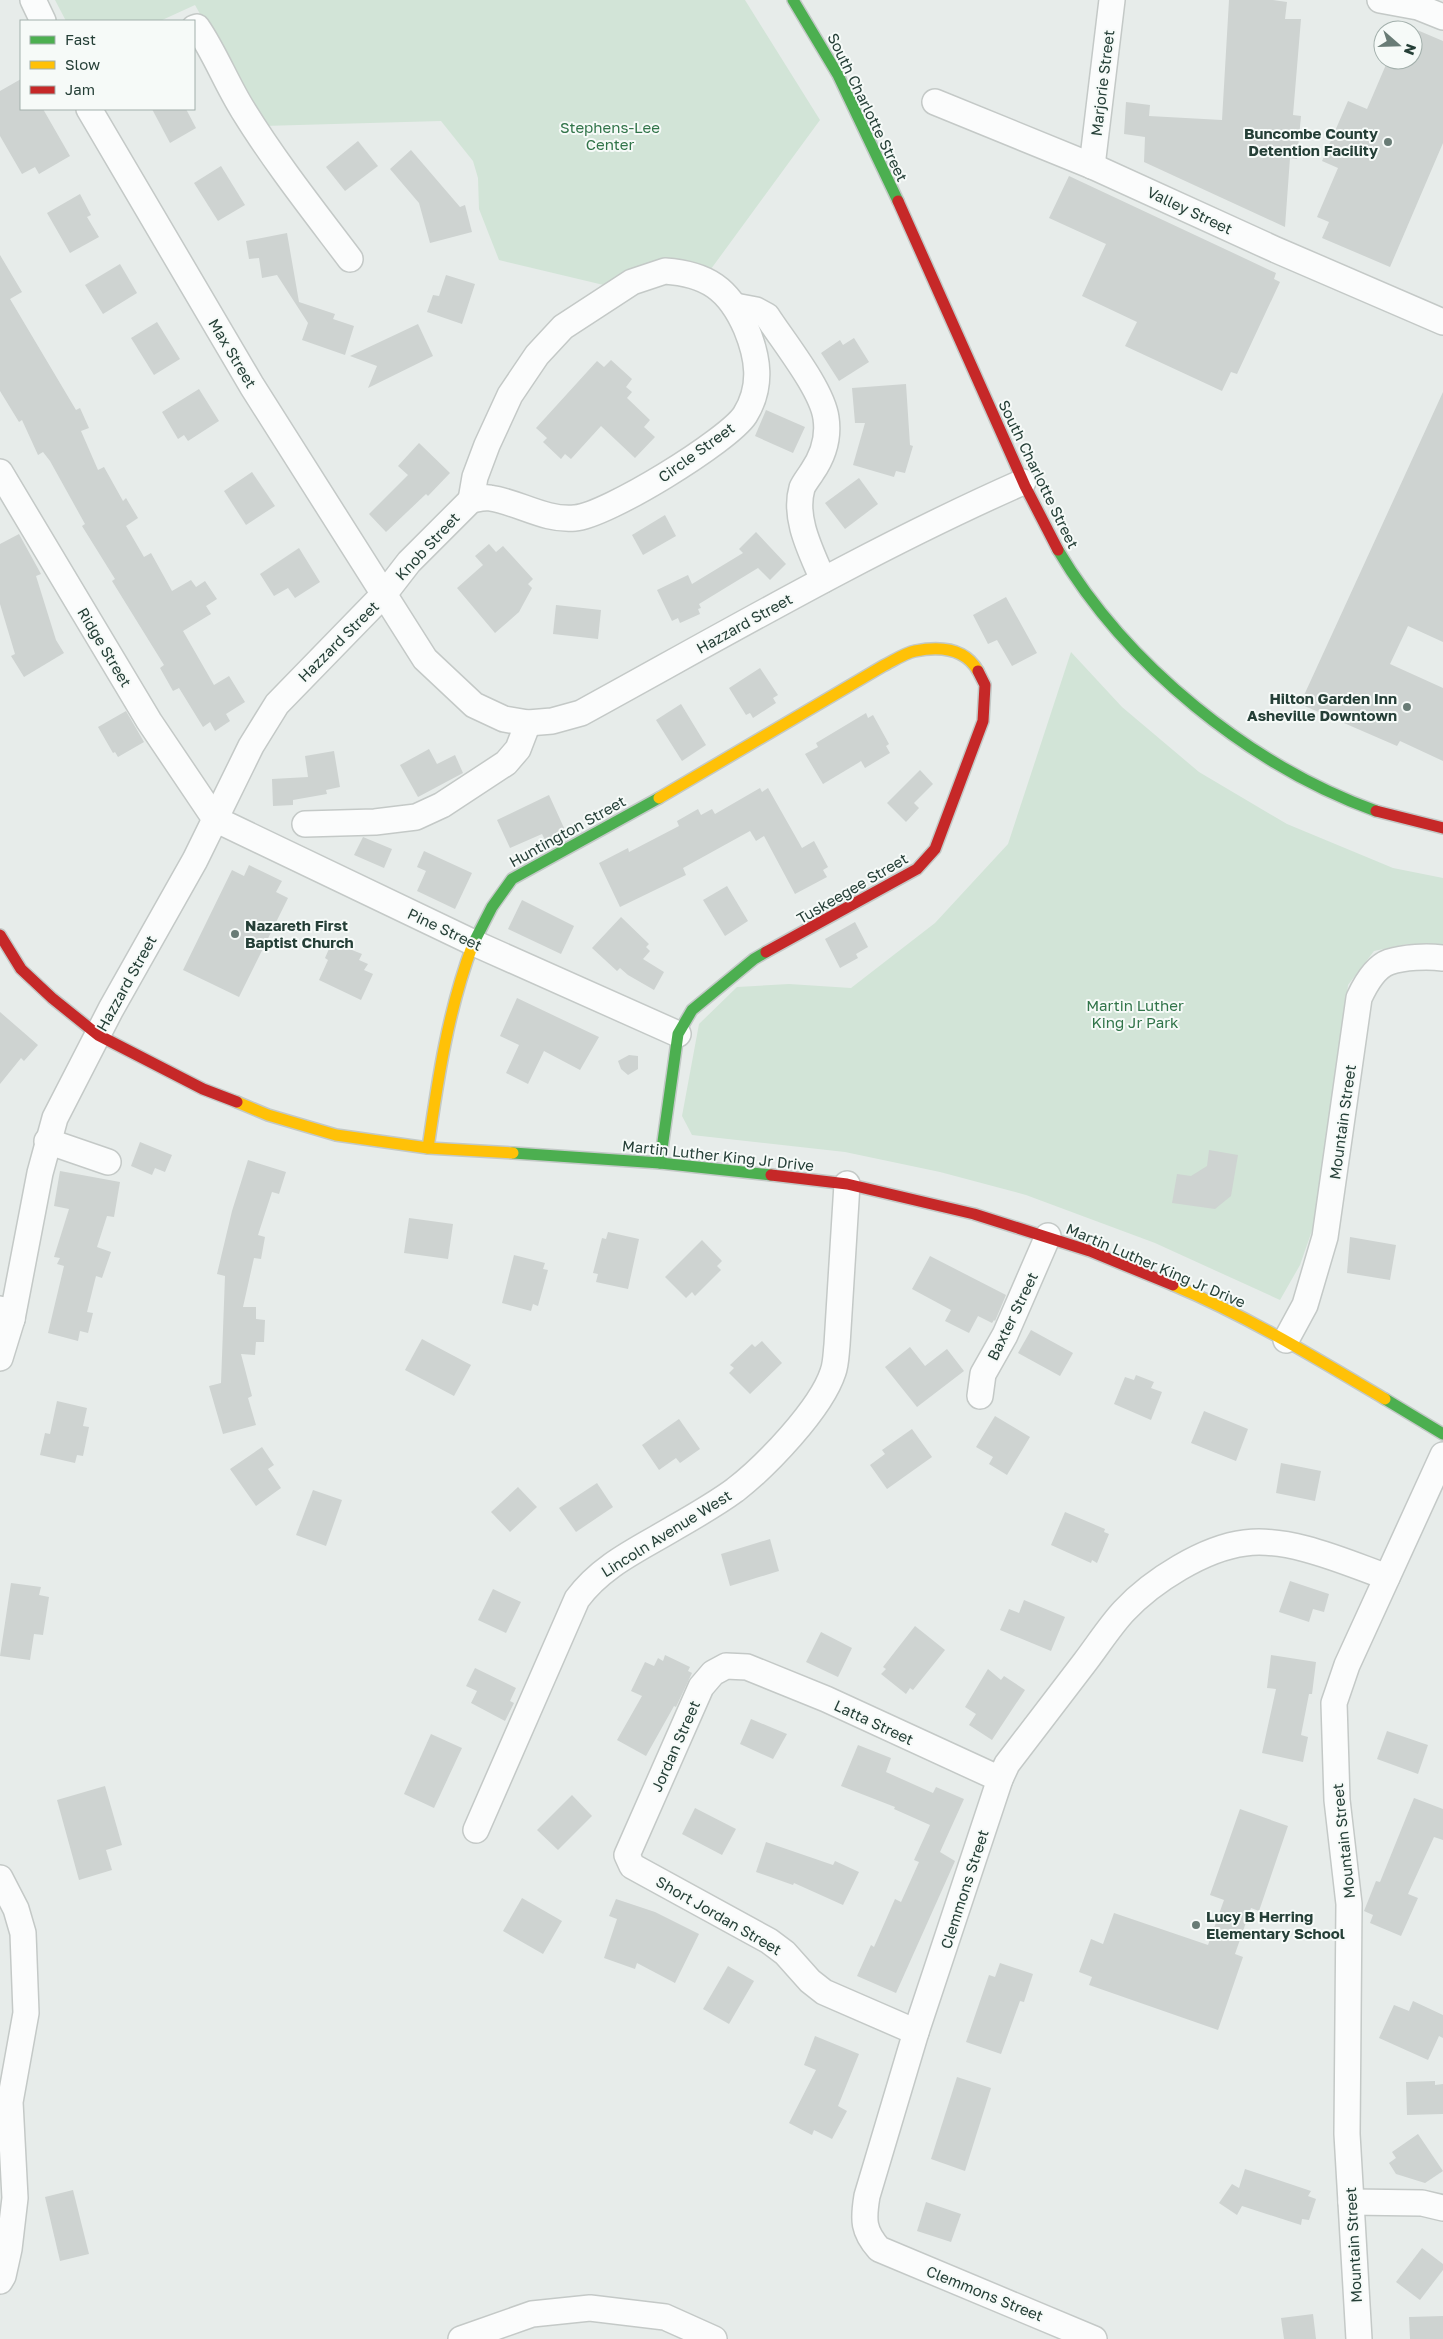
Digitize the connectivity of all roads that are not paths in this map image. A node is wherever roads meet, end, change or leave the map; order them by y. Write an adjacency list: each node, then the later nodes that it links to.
1 (33, 0): 6 (street)
2 (793, 0): 15 (main road, South Charlotte Street)
3 (1112, 0): 10 (street, Marjorie Street)
4 (1380, 0): 5 (street)
5 (1443, 17)
6 (43, 20)
7 (195, 28): 11 (street)
8 (936, 102): 10 (street, Valley Street)
9 (90, 110): 18 (street, Max Street)
10 (1092, 166): 13 (street, Valley Street)
11 (350, 259)
12 (734, 306): 16 (street, Circle Street); 16 (street, Circle Street); 17 (street)
13 (1443, 322)
14 (0, 472): 21 (street, Ridge Street)
15 (1024, 482): 17 (street, Hazzard Street); 23 (main road, South Charlotte Street)
16 (471, 500): 18 (street, Knob Street)
17 (823, 580): 20 (street, Hazzard Street)
18 (385, 593): 20 (street, Hazzard Street); 21 (street, Hazzard Street)
19 (884, 666): 25 (main road, Huntington Street); 27 (main road, Tuskeegee Street)
20 (528, 723): 22 (street)
21 (216, 819): 25 (street, Pine Street); 28 (street, Hazzard Street)
22 (305, 824)
23 (1443, 828)
24 (0, 935): 28 (main road, Martin Luther King Jr Drive)
25 (474, 943): 27 (street, Pine Street); 30 (main road, Huntington Street)
26 (1443, 958): 36 (street, Mountain Street)
27 (678, 1034): 32 (main road, Tuskeegee Street)
28 (98, 1035): 29 (street, Hazzard Street); 30 (main road, Martin Luther King Jr Drive)
29 (47, 1141): 31 (street); 35 (street, Hazzard Street)
30 (428, 1148): 32 (main road, Martin Luther King Jr Drive)
31 (108, 1162)
32 (660, 1163): 33 (main road, Martin Luther King Jr Drive)
33 (846, 1184): 34 (main road, Martin Luther King Jr Drive); 44 (street, Lincoln Avenue West)
34 (1048, 1236): 36 (main road, Martin Luther King Jr Drive); 38 (street, Baxter Street)
35 (6, 1314): 37 (street, Hazzard Street)
36 (1286, 1340): 39 (main road, Martin Luther King Jr Drive)
37 (0, 1358)
38 (980, 1396)
39 (1443, 1434)
40 (1443, 1455): 41 (street, Mountain Street)
41 (1387, 1577): 43 (street, Clemmons Street); 50 (street, Mountain Street)
42 (747, 1667): 43 (street, Latta Street); 45 (street, Jordan Street)
43 (1000, 1780): 47 (street, Clemmons Street)
44 (476, 1830)
45 (627, 1855): 47 (street, Short Jordan Street)
46 (0, 1878): 49 (street)
47 (916, 2032): 55 (street, Clemmons Street)
48 (0, 2129): 49 (street)
49 (14, 2165): 52 (street)
50 (1351, 2202): 51 (street); 56 (street, Mountain Street)
51 (1443, 2208)
52 (0, 2281)
53 (461, 2339): 54 (street)
54 (714, 2339)
55 (1094, 2339)
56 (1359, 2339)

